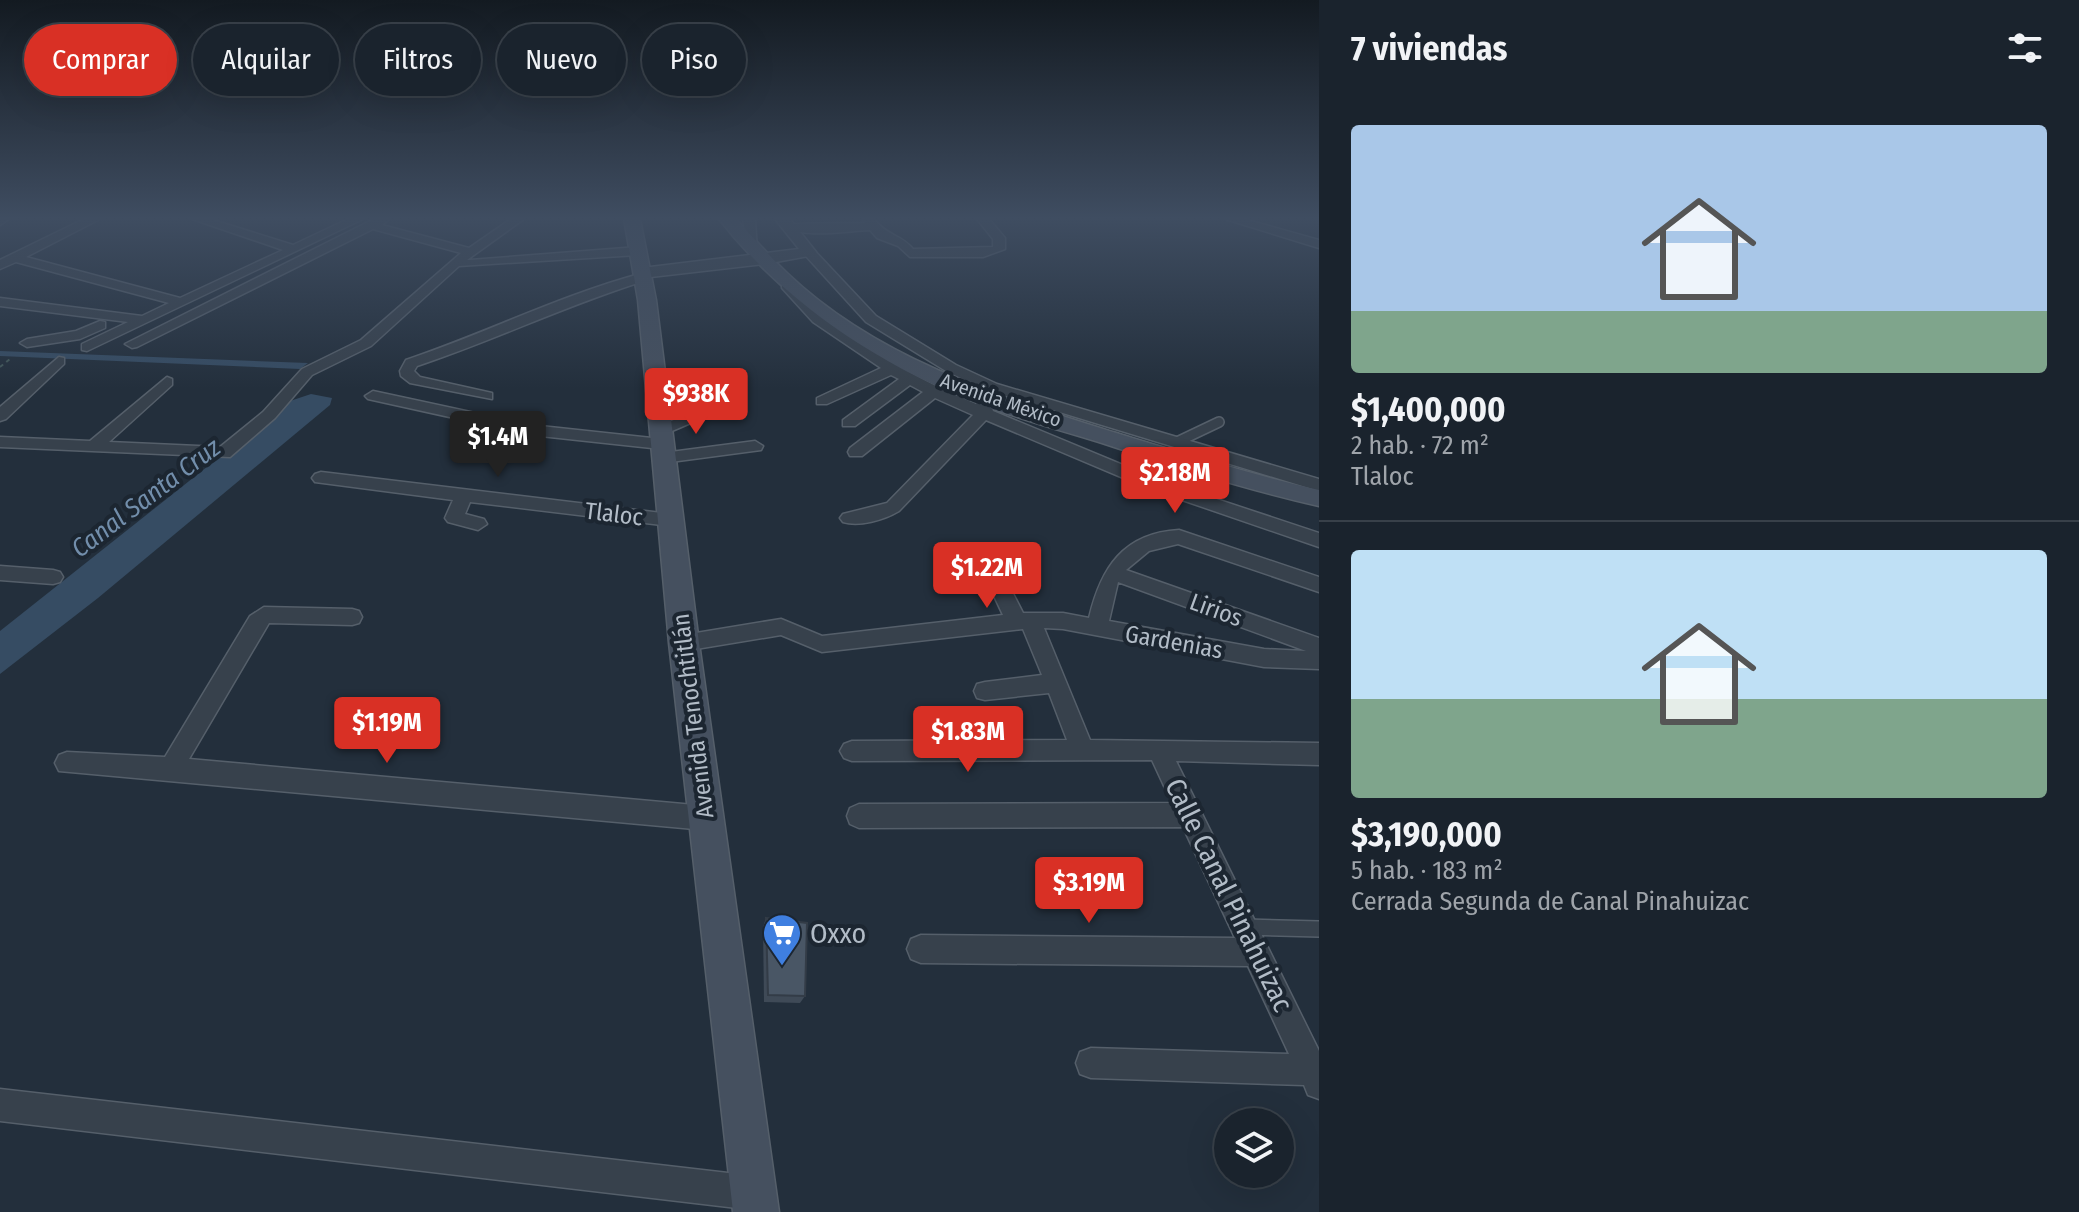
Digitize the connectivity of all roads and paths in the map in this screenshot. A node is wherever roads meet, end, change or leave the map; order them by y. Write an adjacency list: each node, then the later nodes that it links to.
1 (80, 276): 11 (street)
2 (235, 276): 11 (street)
3 (272, 276): 15 (street)
4 (440, 276): 35 (street)
5 (624, 276): 25 (street)
6 (642, 276): 34 (main road, Avenida Tenochtitlán)
7 (780, 276): 9 (main road, Avenida México)
8 (831, 276): 26 (street)
9 (782, 278): 20 (street); 26 (main road, Avenida México)
10 (0, 302): 12 (street)
11 (179, 302): 13 (street)
12 (113, 316): 13 (street); 14 (street)
13 (143, 320): 16 (street)
14 (27, 343)
15 (132, 344)
16 (87, 347)
17 (10, 359): 19 (path)
18 (59, 361): 29 (street)
19 (0, 367)
20 (892, 369): 21 (street); 27 (street)
21 (908, 379): 23 (street); 31 (street)
22 (167, 382): 35 (street)
23 (933, 392): 26 (street); 38 (street)
24 (373, 396): 34 (street)
25 (487, 396)
26 (987, 399): 33 (street); 37 (main road, Avenida México); 44 (street); 47 (street)
27 (822, 401)
28 (717, 406): 34 (street)
29 (0, 416)
30 (1219, 422): 33 (lane)
31 (849, 423)
32 (0, 442): 35 (street)
33 (1177, 442): 39 (street)
34 (661, 444): 36 (street); 45 (main road, Avenida Tenochtitlán)
35 (96, 445)
36 (755, 446)
37 (1140, 446): 39 (main road); 43 (main road, Avenida México)
38 (856, 452)
39 (1250, 465): 41 (street)
40 (321, 478): 42 (street, Tlaloc)
41 (1319, 485)
42 (464, 496): 45 (street, Tlaloc); 46 (street)
43 (1319, 498)
44 (849, 518)
45 (670, 520): 56 (main road, Avenida Tenochtitlán)
46 (478, 524)
47 (1319, 540)
48 (0, 573): 50 (street)
49 (1113, 573): 52 (street); 55 (street); 57 (street, Lirios)
50 (53, 577)
51 (997, 581): 54 (street)
52 (1319, 585)
53 (352, 617): 66 (street)
54 (1023, 620): 55 (street, Gardenias); 56 (street, Gardenias); 59 (street)
55 (1097, 628): 58 (street, Gardenias)
56 (684, 643): 69 (main road, Avenida Tenochtitlán)
57 (1319, 647)
58 (1319, 660)
59 (1055, 683): 60 (street); 61 (street)
60 (985, 691)
61 (1083, 750): 62 (street); 63 (street)
62 (1159, 750): 64 (street); 67 (street, Calle Canal Pinahuizac)
63 (852, 751)
64 (1319, 754)
65 (67, 763): 66 (street)
66 (171, 768): 69 (street)
67 (1190, 815): 68 (street); 70 (street, Calle Canal Pinahuizac)
68 (859, 816)
69 (705, 818): 77 (main road, Avenida Tenochtitlán)
70 (1244, 927): 71 (lane); 73 (street, Calle Canal Pinahuizac)
71 (1319, 929)
72 (921, 949): 73 (street)
73 (1256, 952): 75 (street, Calle Canal Pinahuizac)
74 (1091, 1063): 75 (street)
75 (1316, 1077)
76 (0, 1105): 77 (street)
77 (755, 1202)

